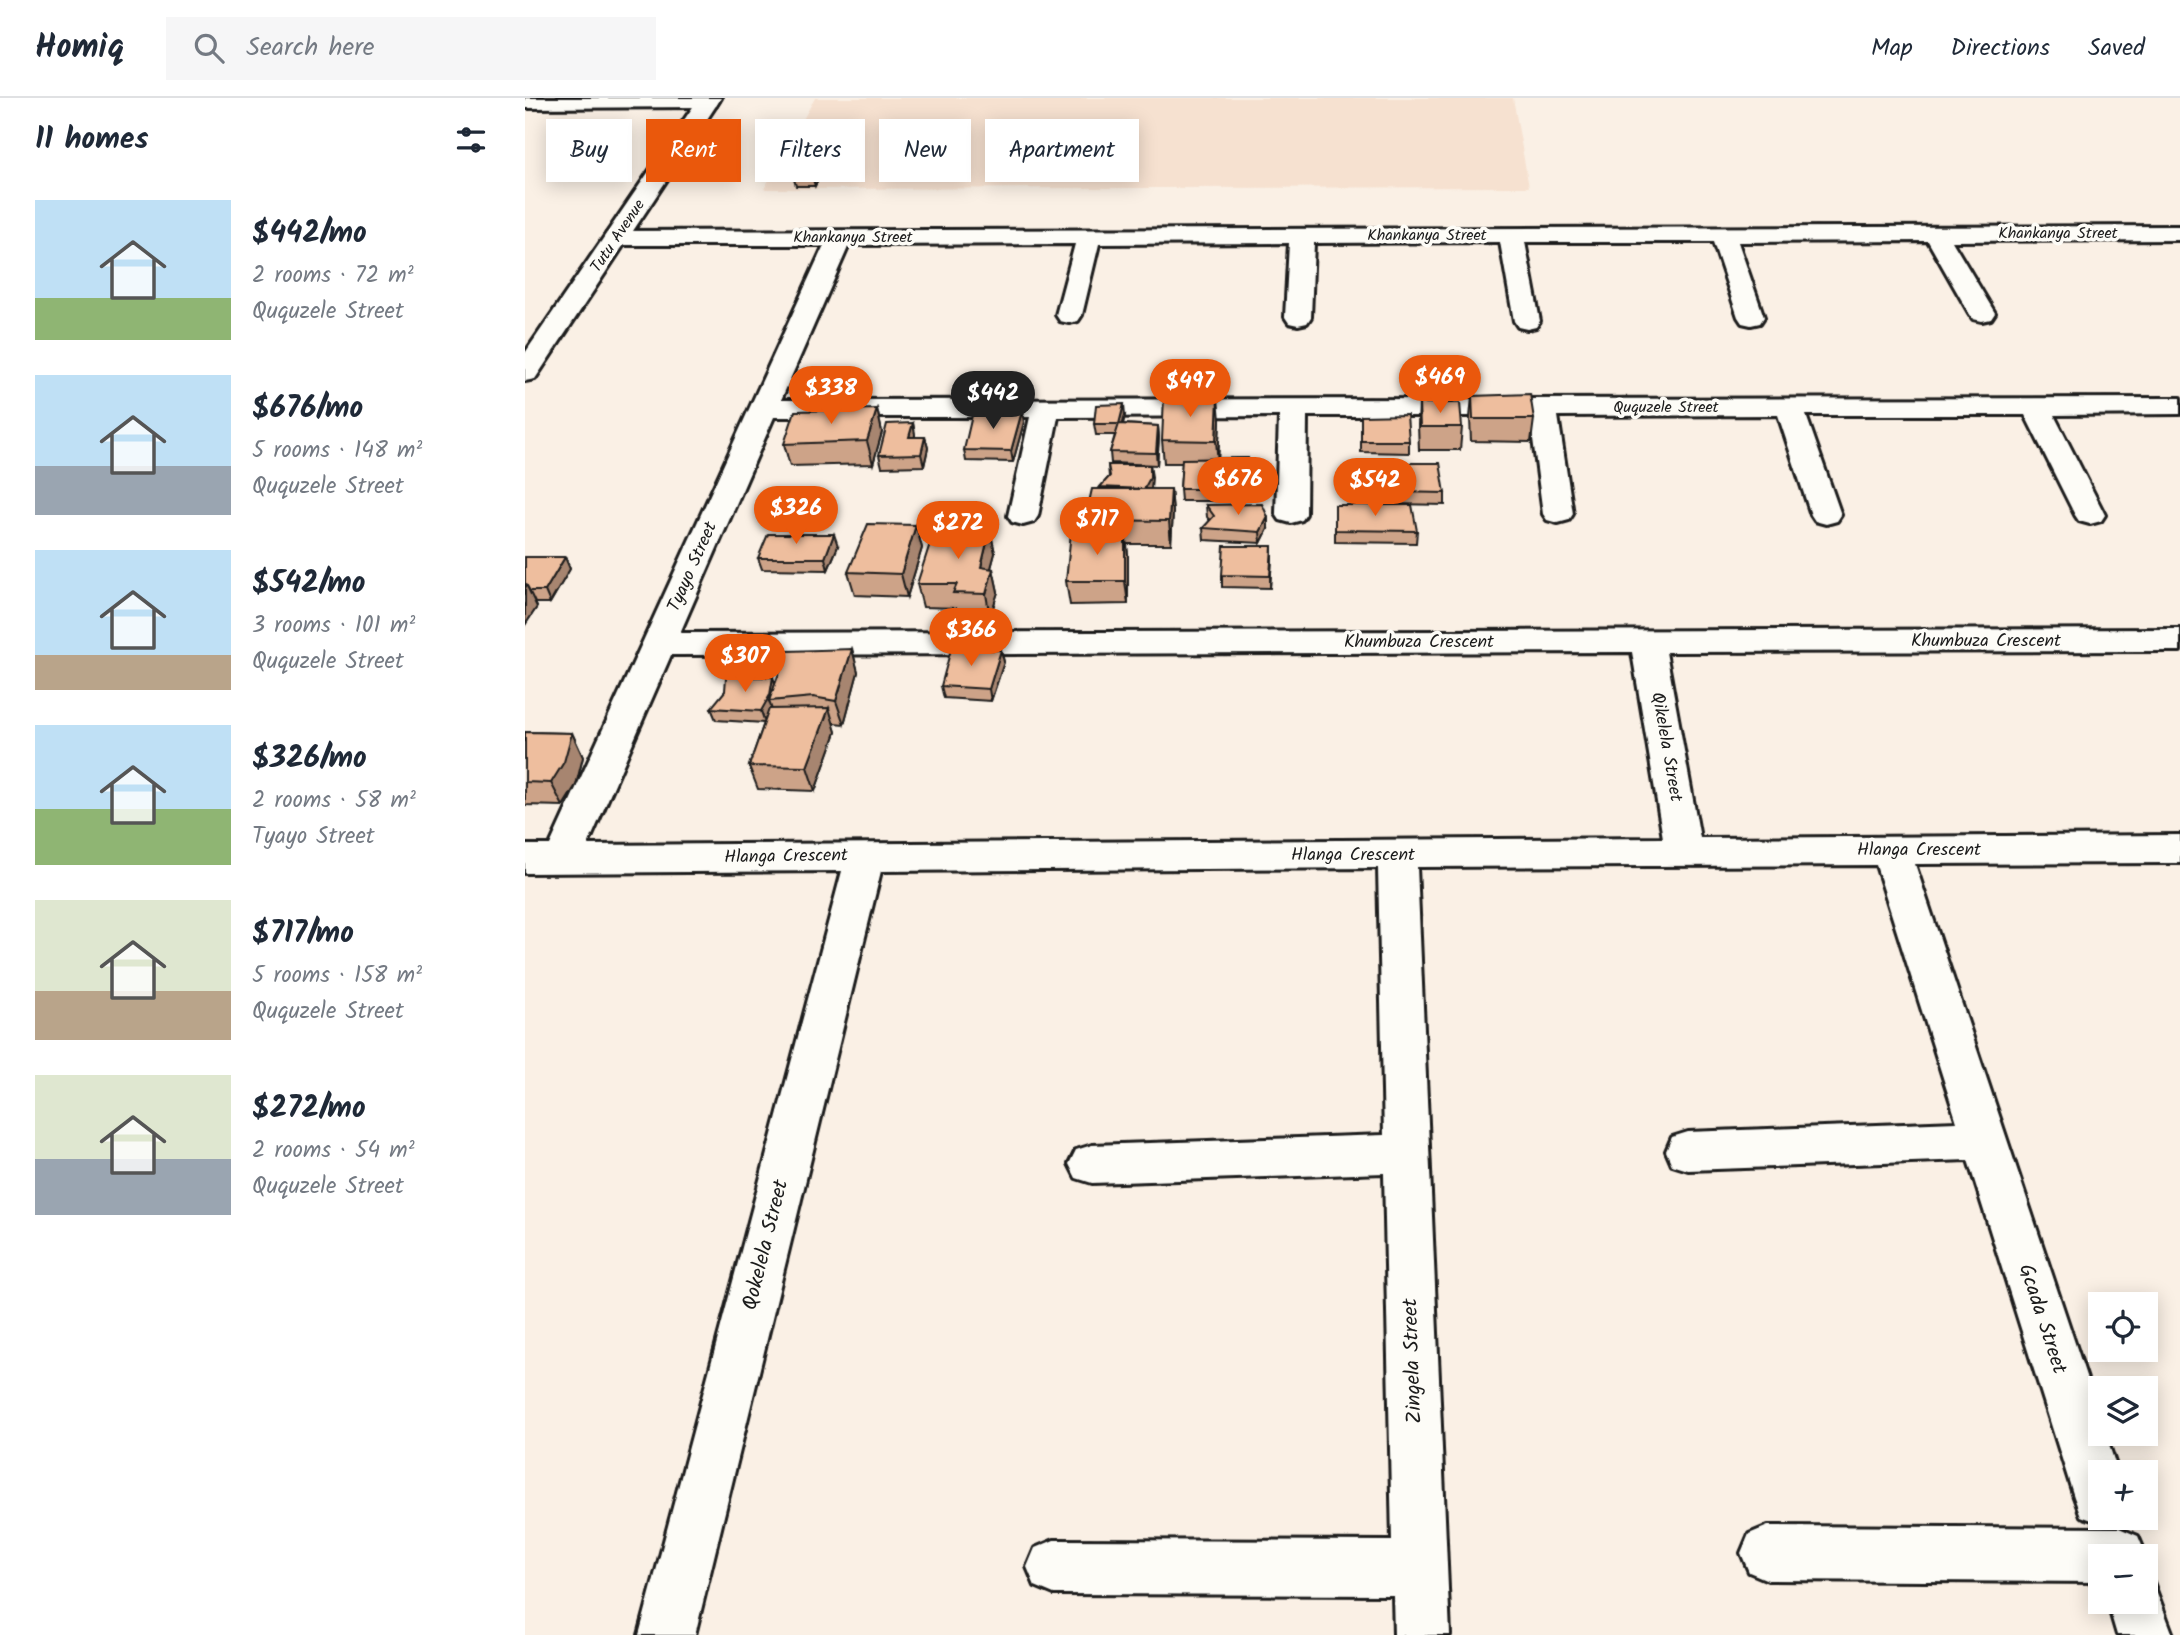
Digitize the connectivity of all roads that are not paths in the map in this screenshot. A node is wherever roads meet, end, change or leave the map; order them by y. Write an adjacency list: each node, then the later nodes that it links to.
1 (709, 99): 2 (street); 10 (street, Tutu Avenue)
2 (525, 102)
3 (1935, 233): 5 (street, Khankanya Street); 6 (street, Khankanya Street); 11 (street)
4 (1511, 234): 5 (street, Khankanya Street); 7 (street, Khankanya Street); 15 (street, Khankanya Street)
5 (1723, 234): 14 (street)
6 (2179, 234)
7 (1302, 235): 8 (street, Khankanya Street); 13 (street)
8 (1089, 236): 9 (street, Khankanya Street); 12 (street)
9 (840, 237): 10 (street, Khankanya Street); 23 (street, Tyayo Street)
10 (616, 238): 16 (street, Tutu Avenue)
11 (1982, 313)
12 (1069, 315)
13 (1297, 317)
14 (1751, 317)
15 (1527, 321)
16 (525, 373)
17 (2035, 406): 18 (street, Ququzele Street); 20 (street, Ququzele Street); 27 (street)
18 (2180, 406)
19 (1542, 407): 20 (street, Ququzele Street); 22 (street, Ququzele Street); 25 (street)
20 (1789, 407): 26 (street)
21 (1046, 408): 22 (street, Ququzele Street); 23 (street, Ququzele Street); 28 (street)
22 (1293, 408): 24 (street)
23 (763, 409): 31 (street, Tyayo Street)
24 (1291, 514)
25 (1558, 514)
26 (1826, 515)
27 (2090, 515)
28 (1023, 516)
29 (2180, 640): 30 (street, Khumbuza Crescent)
30 (1647, 642): 31 (street, Khumbuza Crescent); 34 (street, Qikelela Street)
31 (659, 644): 38 (street, Tyayo Street)
32 (2180, 849): 33 (street, Hlanga Crescent)
33 (1891, 851): 34 (street, Hlanga Crescent); 39 (street, Gcada Street)
34 (1684, 852): 35 (street, Hlanga Crescent)
35 (1397, 855): 36 (street, Hlanga Crescent); 41 (street, Zingela Street)
36 (865, 856): 38 (street, Hlanga Crescent); 49 (street, Qokelela Street)
37 (525, 859): 38 (street, Hlanga Crescent)
38 (563, 859)
39 (1985, 1140): 40 (street); 43 (street, Gcada Street)
40 (1688, 1151)
41 (1406, 1153): 42 (street); 47 (street, Zingela Street)
42 (1092, 1164)
43 (2088, 1460)
44 (1768, 1553): 45 (street)
45 (2088, 1557)
46 (1054, 1567): 47 (street)
47 (1420, 1568): 50 (street, Zingela Street)
48 (2138, 1614): 51 (street)
49 (667, 1635)
50 (1422, 1635)
51 (2145, 1635)

